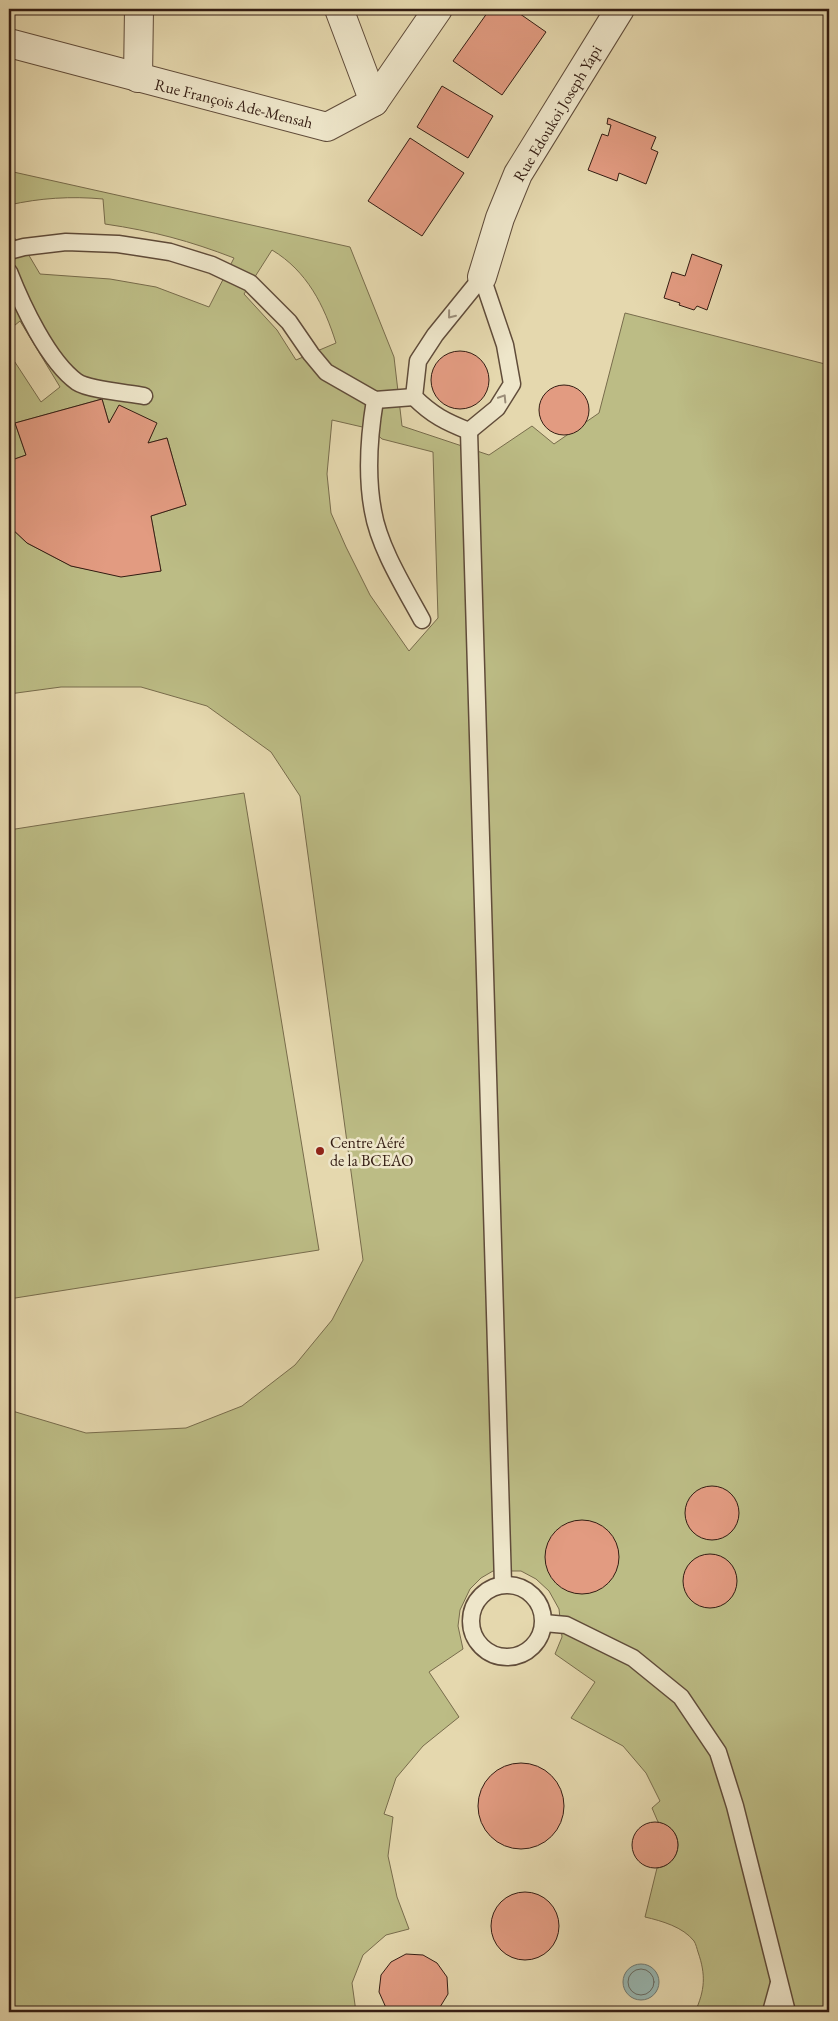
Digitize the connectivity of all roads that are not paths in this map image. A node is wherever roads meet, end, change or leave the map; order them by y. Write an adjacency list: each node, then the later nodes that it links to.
1 (139, 9): 6 (street)
2 (339, 9): 7 (street)
3 (438, 9): 7 (street, Rue François Ade-Mensah)
4 (620, 9): 10 (street, Rue Edoukoi Joseph Yapi)
5 (9, 43): 6 (street, Rue François Ade-Mensah)
6 (138, 78): 7 (street, Rue François Ade-Mensah)
7 (374, 102)
8 (9, 251): 13 (lane)
9 (9, 272): 11 (lane)
10 (482, 277): 12 (lane, one-way to 12); 14 (lane, one-way to 10)
11 (144, 396)
12 (414, 398): 13 (lane); 14 (lane)
13 (375, 400): 15 (lane)
14 (469, 432): 16 (lane)
15 (422, 620)
16 (503, 1584): 17 (lane); 17 (lane)
17 (544, 1623): 18 (lane)
18 (780, 1982): 19 (lane); 20 (lane)
19 (771, 2012)
20 (787, 2012)

